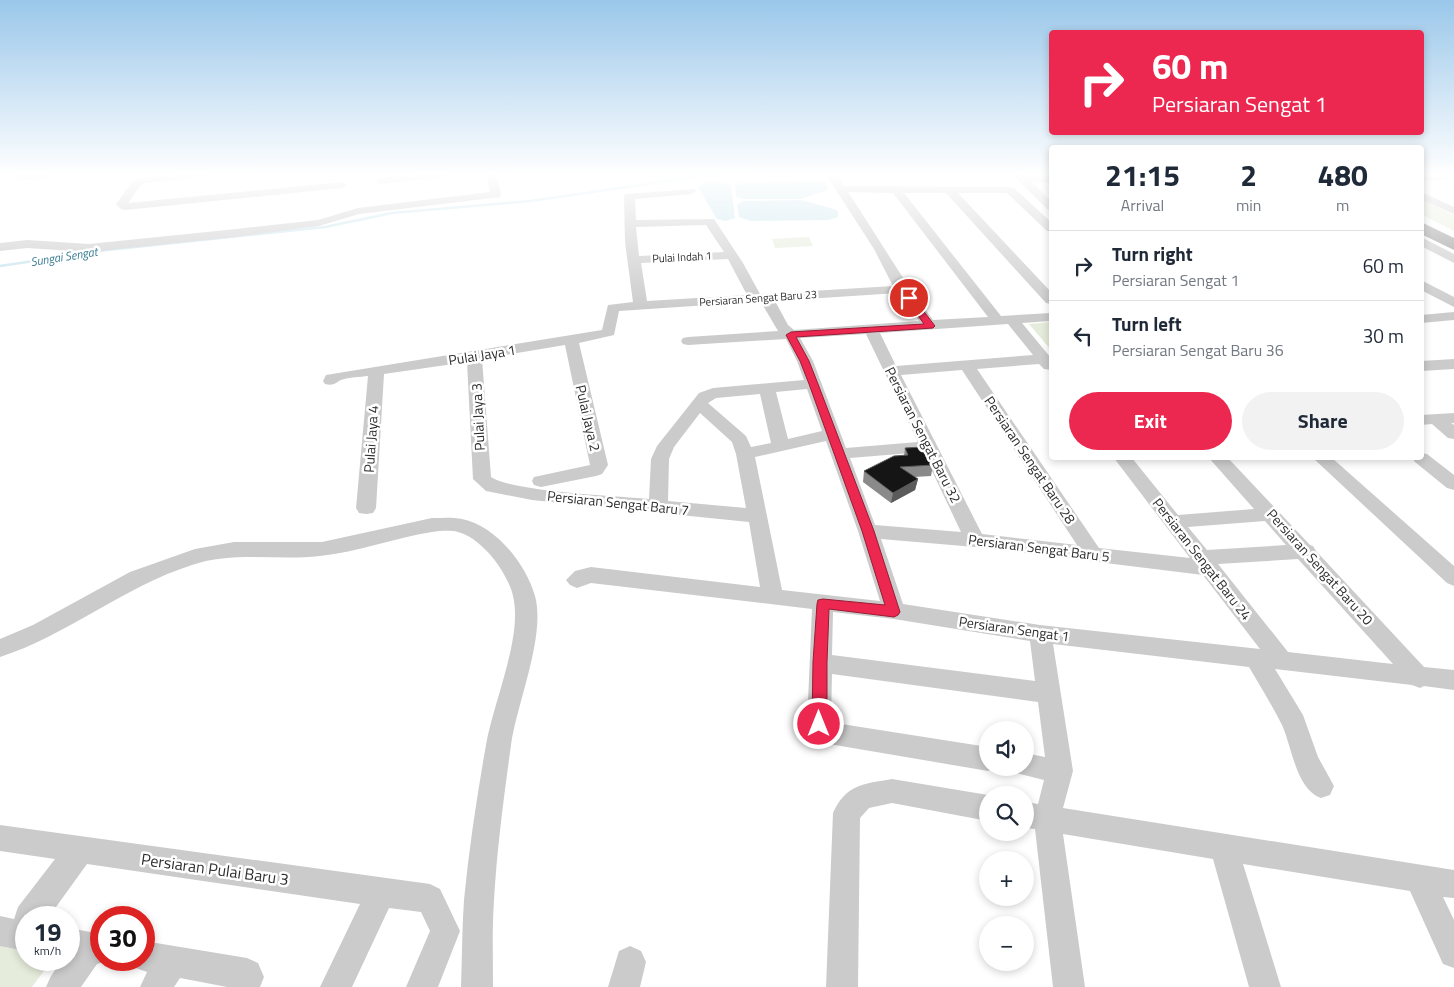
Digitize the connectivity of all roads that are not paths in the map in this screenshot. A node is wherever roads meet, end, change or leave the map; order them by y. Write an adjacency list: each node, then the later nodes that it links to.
1 (325, 219): 12 (street)
2 (631, 219): 7 (street)
3 (860, 219): 17 (street)
4 (921, 219): 26 (street)
5 (976, 219): 19 (street)
6 (1424, 222): 9 (highway)
7 (631, 224): 13 (street); 15 (street)
8 (1424, 229): 11 (highway)
9 (1454, 237)
10 (1425, 245): 11 (street); 14 (street)
11 (1454, 245)
12 (0, 247)
13 (732, 255): 15 (street, Pulai Indah 1); 18 (street)
14 (1454, 259)
15 (633, 260): 21 (street)
16 (1424, 286): 20 (street)
17 (902, 289): 18 (street, Persiaran Sengat Baru 23); 27 (street)
18 (761, 298): 21 (street, Persiaran Sengat Baru 23); 29 (street)
19 (1049, 298)
20 (1454, 303)
21 (641, 306): 22 (street, Persiaran Sengat Baru 23)
22 (614, 307): 30 (street, Pulai Jaya 1)
23 (1454, 316): 25 (street)
24 (1049, 317): 26 (street)
25 (1424, 319)
26 (1005, 320): 27 (street); 33 (street)
27 (930, 326): 28 (street)
28 (871, 330): 29 (street); 38 (street, Persiaran Sengat Baru 32)
29 (791, 335): 31 (street); 40 (street)
30 (571, 340): 32 (street, Pulai Jaya 1); 56 (street, Pulai Jaya 2)
31 (688, 341)
32 (474, 356): 37 (street, Pulai Jaya 1); 55 (street, Pulai Jaya 3)
33 (1048, 364): 35 (street)
34 (1454, 364): 36 (street)
35 (967, 366): 38 (street); 66 (street, Persiaran Sengat Baru 28)
36 (1424, 366)
37 (376, 370): 39 (street, Pulai Jaya 1); 59 (street, Pulai Jaya 4)
38 (891, 371): 48 (street, Persiaran Sengat Baru 32)
39 (331, 381)
40 (813, 384): 41 (street); 45 (street)
41 (767, 387): 42 (street); 47 (street)
42 (699, 403): 49 (street); 58 (street)
43 (1454, 418): 44 (street)
44 (1429, 420): 46 (street)
45 (832, 434): 47 (street); 50 (street)
46 (1454, 434)
47 (782, 446): 49 (street)
48 (928, 446): 50 (street); 64 (street, Persiaran Sengat Baru 32)
49 (745, 454): 61 (street)
50 (839, 454): 63 (street)
51 (1125, 460): 62 (street, Persiaran Sengat Baru 24)
52 (1220, 460): 60 (street, Persiaran Sengat Baru 20)
53 (1324, 460): 68 (street)
54 (1424, 460): 57 (street)
55 (482, 479): 58 (street, Persiaran Sengat Baru 7)
56 (541, 481)
57 (1454, 484)
58 (658, 507): 61 (street, Persiaran Sengat Baru 7)
59 (366, 508)
60 (1271, 514): 62 (street); 65 (street, Persiaran Sengat Baru 20)
61 (757, 516): 70 (street)
62 (1173, 522): 67 (street, Persiaran Sengat Baru 24)
63 (868, 531): 64 (street, Persiaran Sengat Baru 5); 72 (street)
64 (975, 540): 66 (street, Persiaran Sengat Baru 5)
65 (1306, 551): 67 (street); 78 (street, Persiaran Sengat Baru 20)
66 (1093, 554): 67 (street, Persiaran Sengat Baru 5)
67 (1205, 563): 76 (street, Persiaran Sengat Baru 24)
68 (1454, 578)
69 (577, 580): 70 (street, Persiaran Sengat 1)
70 (773, 597): 71 (street, Persiaran Sengat 1)
71 (823, 604): 72 (street, Persiaran Sengat 1); 77 (street)
72 (894, 612): 73 (street, Persiaran Sengat 1)
73 (1040, 634): 75 (street, Persiaran Sengat 1); 80 (street)
74 (0, 648): 102 (street)
75 (1256, 658): 76 (street, Persiaran Sengat 1); 84 (street)
76 (1282, 661): 78 (street, Persiaran Sengat 1)
77 (820, 662): 80 (street); 81 (street)
78 (1420, 678): 79 (street, Persiaran Sengat 1)
79 (1454, 680)
80 (1049, 693): 83 (street)
81 (979, 758)
82 (1034, 767): 83 (street)
83 (1060, 771): 86 (street)
84 (1321, 786)
85 (979, 806): 103 (street)
86 (1036, 817): 88 (street); 104 (street)
87 (0, 838): 89 (street, Persiaran Pulai Baru 3)
88 (1224, 848): 90 (street); 105 (street)
89 (80, 850): 92 (street, Persiaran Pulai Baru 3); 93 (street)
90 (1419, 879): 91 (street); 95 (street)
91 (1454, 884)
92 (381, 892): 100 (street); 101 (street, Persiaran Pulai Baru 3)
93 (36, 906)
94 (87, 946): 97 (street)
95 (1454, 953)
96 (158, 959): 98 (street); 99 (street)
97 (62, 987)
98 (156, 987)
99 (243, 987)
100 (336, 987)
101 (422, 987)
102 (477, 987)
103 (842, 987)
104 (1069, 987)
105 (1265, 987)

